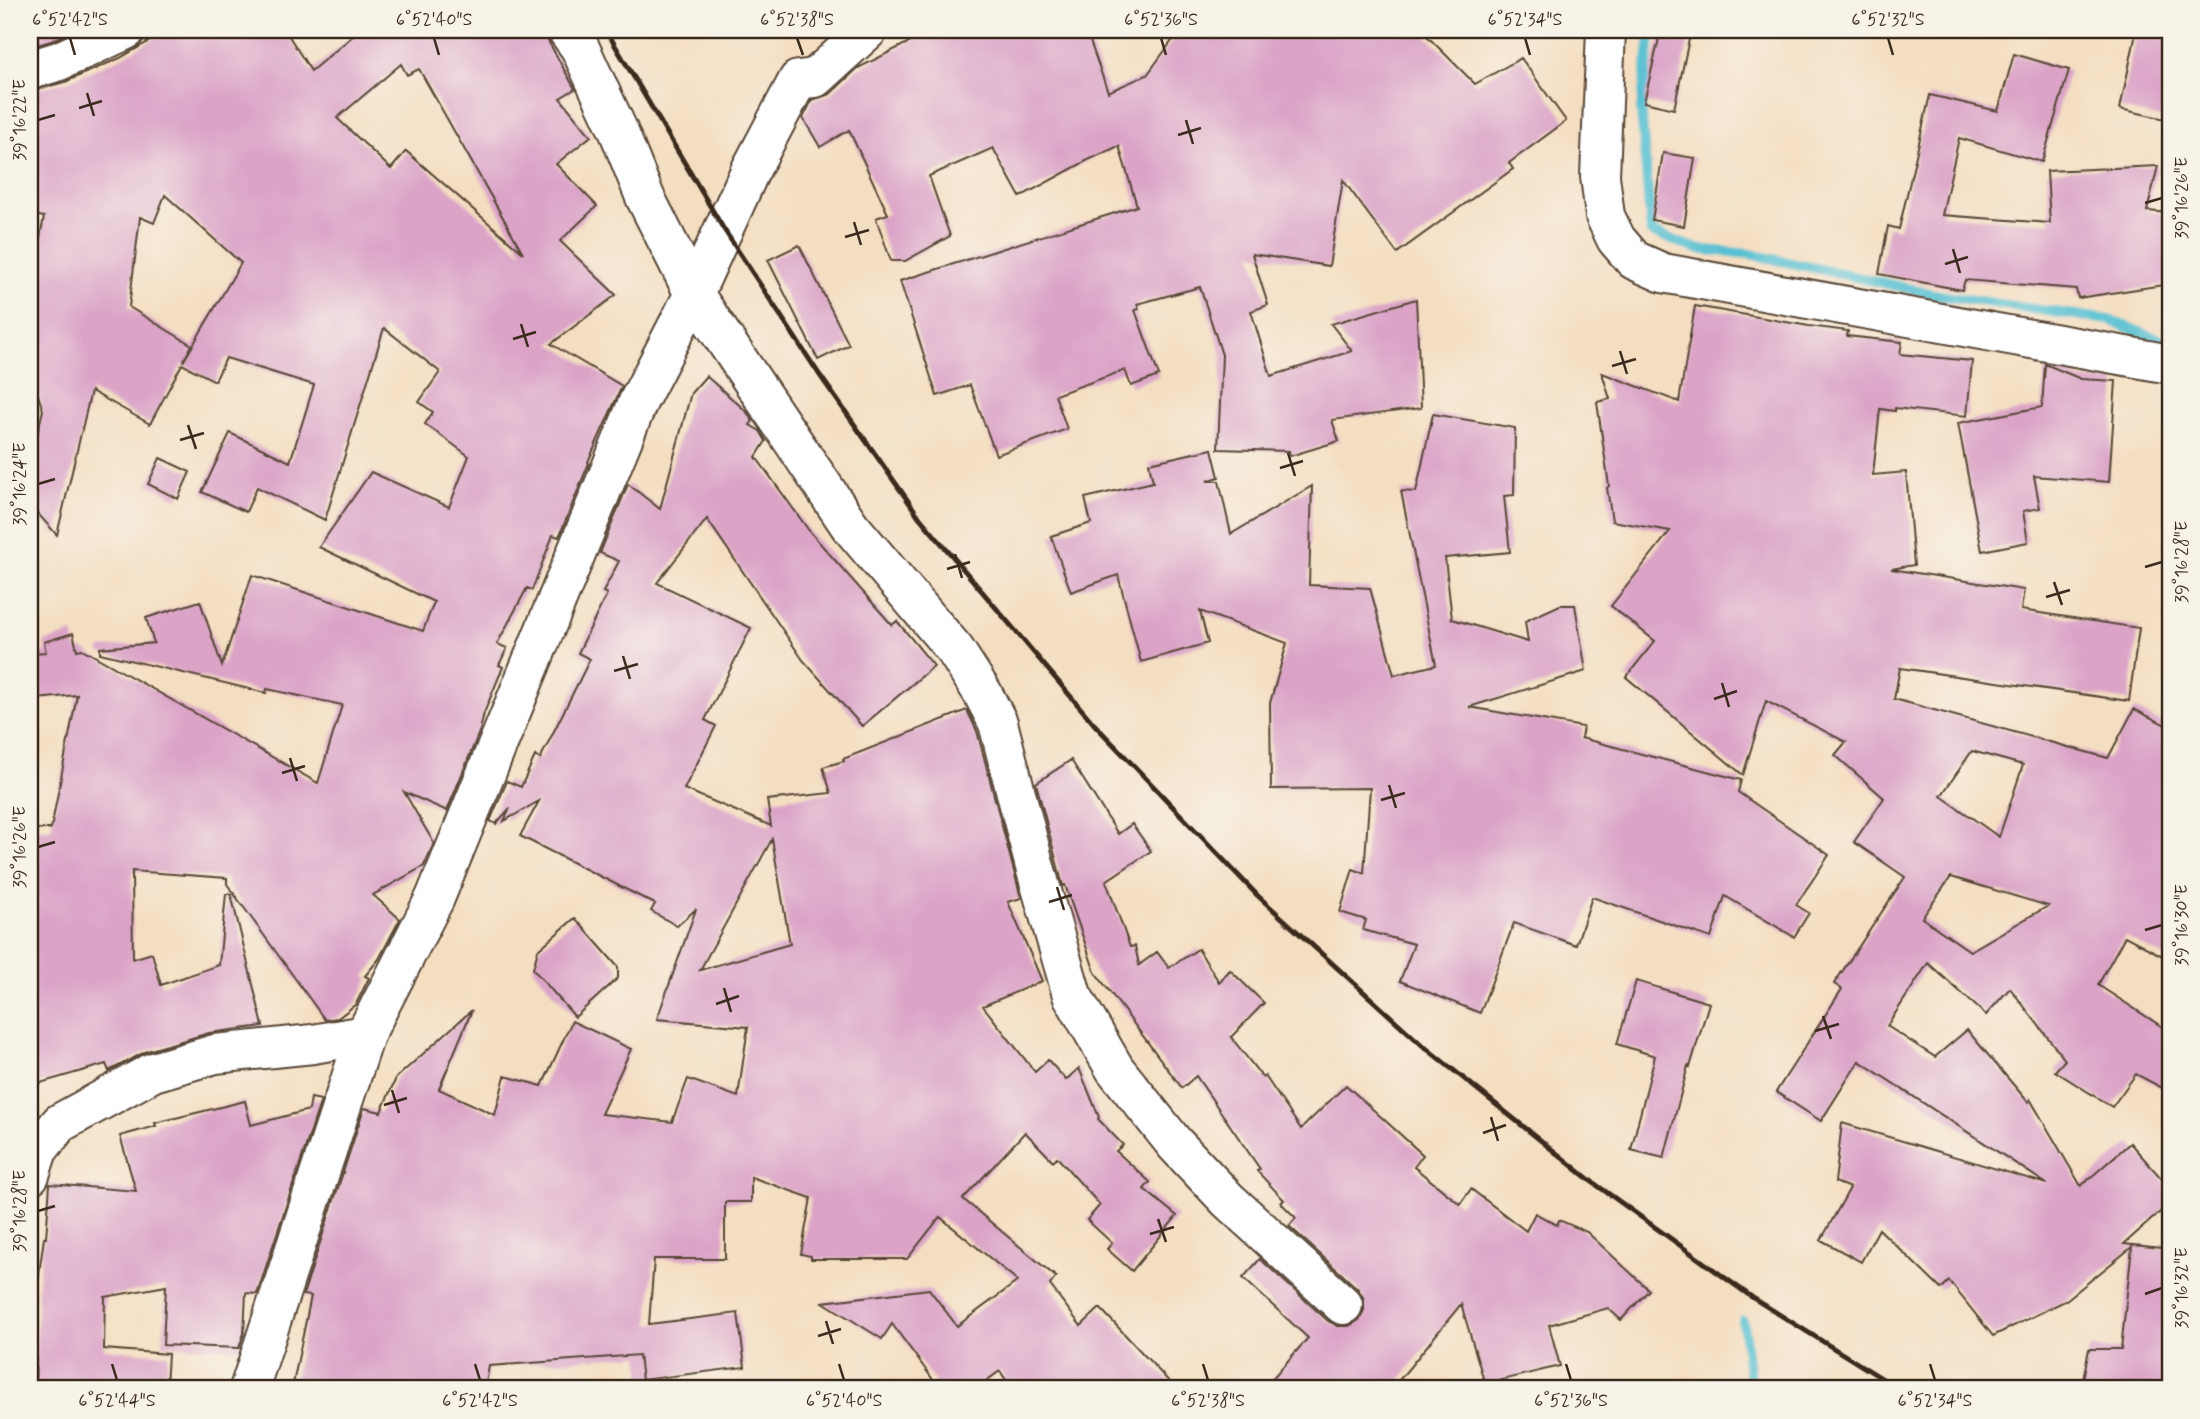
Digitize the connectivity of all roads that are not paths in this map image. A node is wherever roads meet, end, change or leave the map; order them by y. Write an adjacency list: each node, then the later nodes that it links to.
1 (127, 30): 5 (street)
2 (567, 30): 6 (street)
3 (868, 30): 6 (street)
4 (1606, 30): 7 (street)
5 (30, 70)
6 (694, 294): 8 (street); 10 (street)
7 (2170, 364)
8 (365, 1035): 9 (street); 11 (street)
9 (30, 1175)
10 (1343, 1305)
11 (249, 1389)

